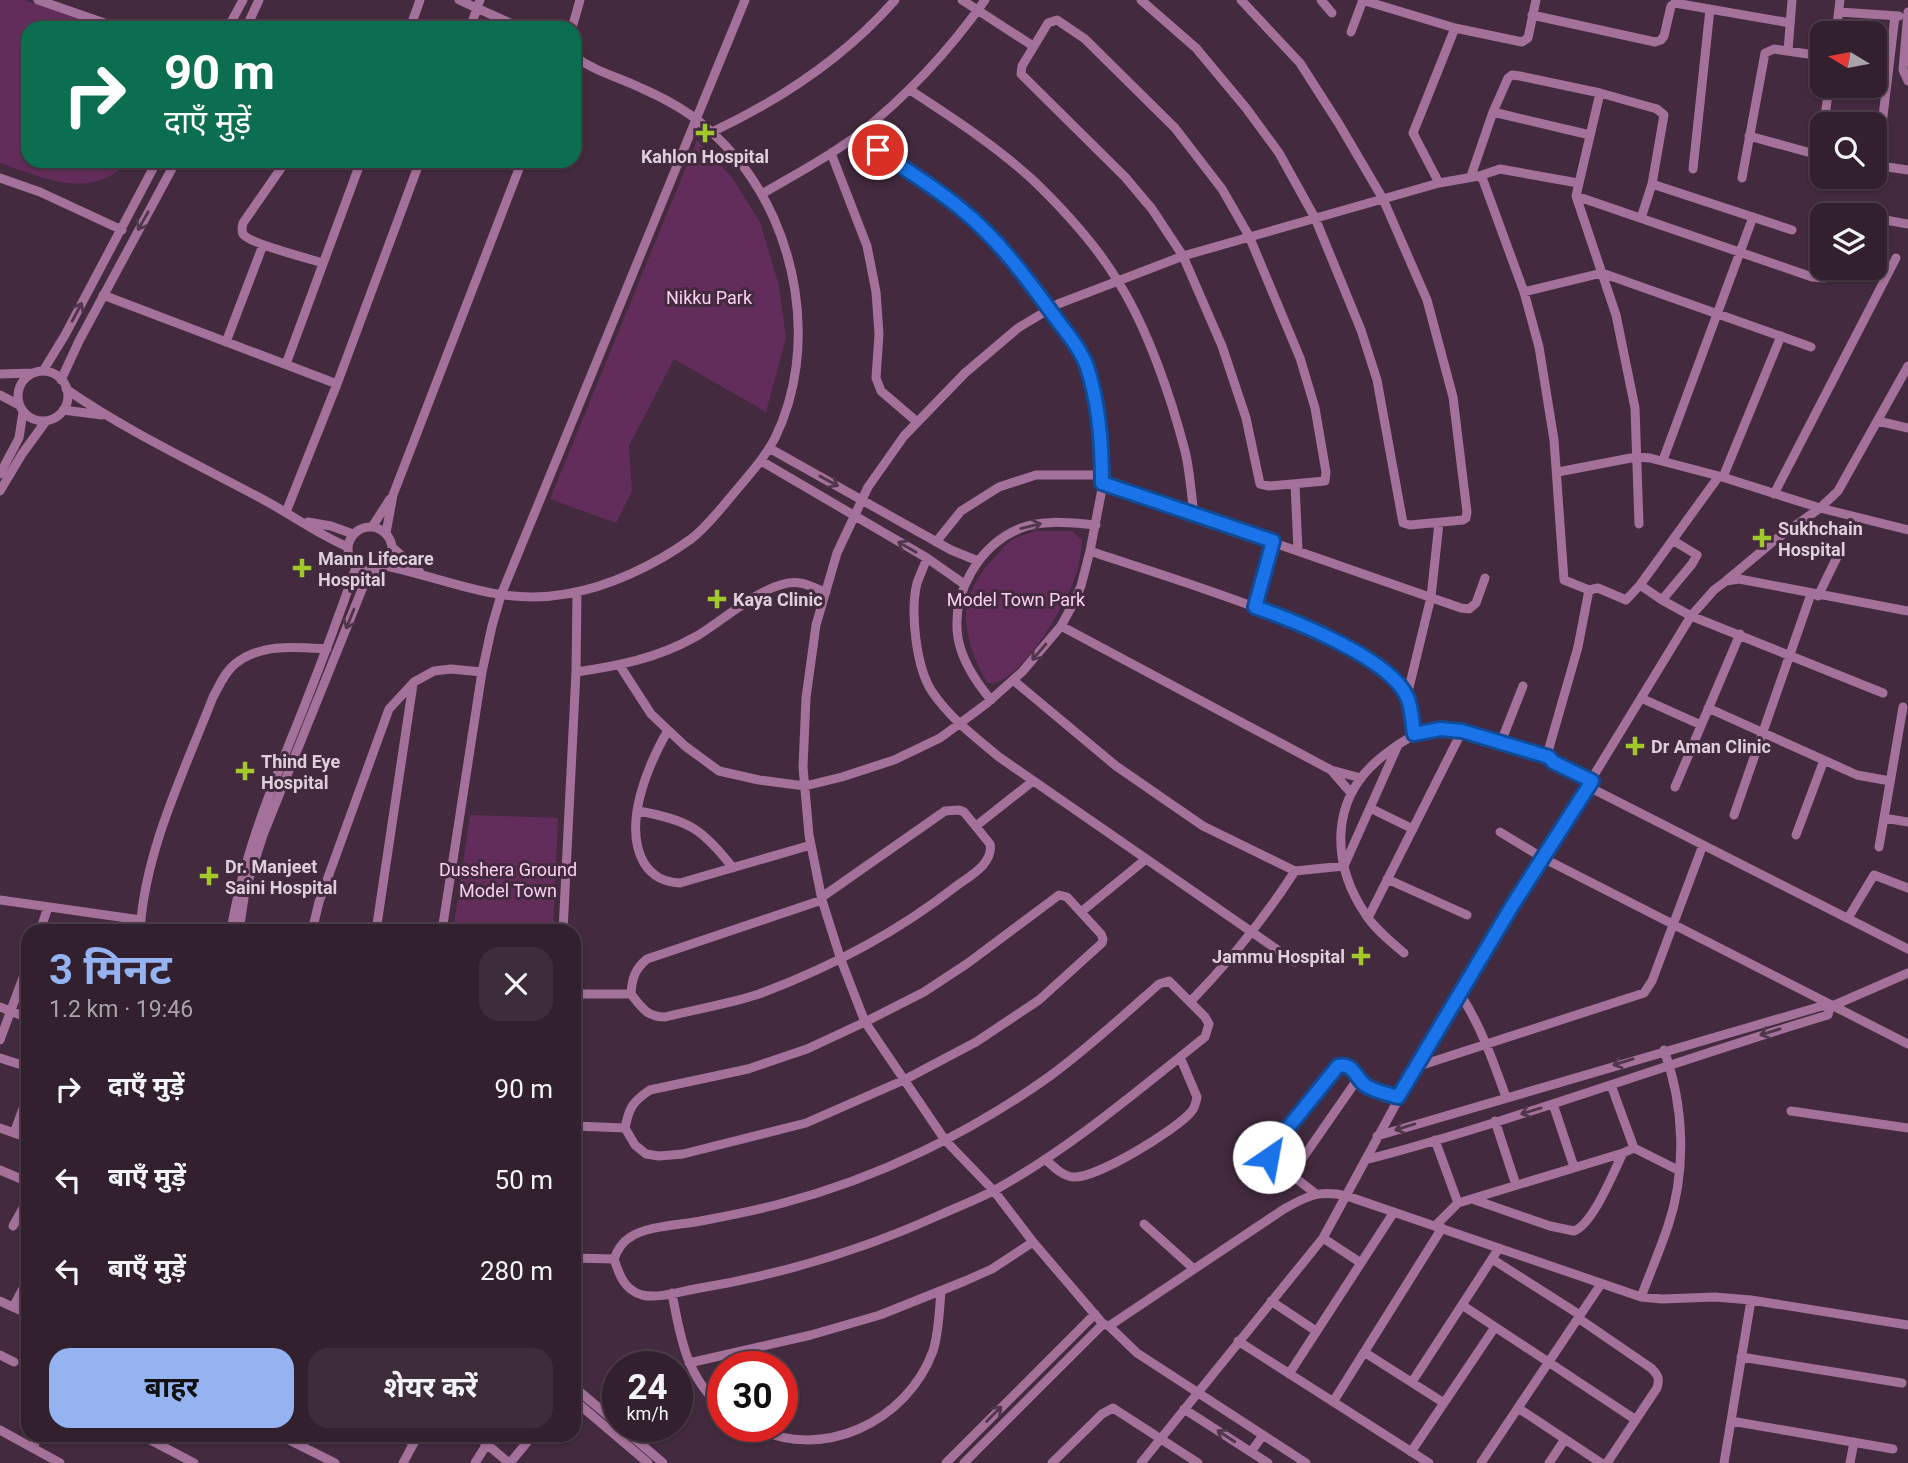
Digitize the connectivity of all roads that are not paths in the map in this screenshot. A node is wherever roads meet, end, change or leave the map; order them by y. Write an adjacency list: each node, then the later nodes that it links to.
1 (38, 0): 26 (street)
2 (243, 0): 27 (street)
3 (259, 0): 28 (street)
4 (420, 0): 29 (street)
5 (459, 0): 19 (street)
6 (580, 0): 32 (street)
7 (745, 0): 46 (street)
8 (895, 0): 47 (street)
9 (962, 0): 21 (street)
10 (985, 0): 21 (street)
11 (1141, 0): 72 (street)
12 (1241, 0): 70 (street)
13 (1321, 0): 14 (street)
14 (1336, 0)
15 (1363, 0): 35 (street); 36 (street)
16 (1536, 0): 24 (street)
17 (1792, 0): 34 (street)
18 (1840, 0): 22 (street)
19 (479, 4): 30 (street); 31 (street)
20 (1710, 9): 24 (street); 34 (street); 60 (street)
21 (978, 10): 37 (street); 42 (street)
22 (1839, 12): 25 (street); 33 (street)
23 (1908, 14): 25 (street); 41 (street)
24 (1532, 15): 35 (street)
25 (1895, 16): 45 (street)
26 (99, 21)
27 (232, 21)
28 (249, 21)
29 (412, 21)
30 (473, 21)
31 (509, 21)
32 (574, 21)
33 (1838, 21)
34 (1790, 23): 38 (street)
35 (1455, 27): 65 (street)
36 (1351, 32)
37 (1033, 46): 78 (street); 81 (street)
38 (1788, 51): 39 (street); 50 (street)
39 (1810, 54)
40 (581, 61): 46 (street)
41 (1908, 82)
42 (910, 90): 48 (street); 88 (street)
43 (1600, 93): 44 (street); 49 (street); 67 (street)
44 (1493, 112): 49 (street); 62 (street)
45 (1884, 112)
46 (696, 117): 47 (street); 157 (street)
47 (712, 132): 68 (street)
48 (857, 135): 51 (street); 91 (street)
49 (1590, 135): 66 (street)
50 (1749, 136): 52 (street); 64 (street)
51 (831, 153): 68 (street); 108 (street)
52 (1810, 153)
53 (1887, 167): 61 (street)
54 (153, 168): 76 (street)
55 (172, 168): 85 (street, one-way to 85)
56 (281, 168): 79 (street)
57 (358, 168): 84 (street)
58 (417, 168): 101 (street)
59 (519, 168): 122 (street)
60 (1693, 169)
61 (1908, 170)
62 (1475, 176): 65 (street); 66 (street); 89 (street)
63 (0, 178): 76 (street)
64 (1742, 178)
65 (1439, 183): 70 (street)
66 (1578, 183): 69 (street)
67 (1653, 184): 71 (street); 73 (street)
68 (762, 194): 111 (street)
69 (1576, 196): 73 (street); 86 (street)
70 (1383, 199): 72 (street); 129 (street)
71 (1753, 217): 77 (street); 80 (street)
72 (1315, 218): 78 (street); 129 (street)
73 (1641, 218): 80 (street)
74 (1887, 220): 75 (street)
75 (1908, 224)
76 (122, 230): 83 (street)
77 (1792, 230)
78 (1249, 236): 81 (street); 119 (street)
79 (263, 244): 84 (street); 94 (street)
80 (1740, 252): 87 (street); 92 (street)
81 (1183, 256): 88 (street); 119 (street)
82 (1896, 258): 121 (street)
83 (104, 262): 85 (street); 98 (street, one-way to 83)
84 (323, 263): 96 (street)
85 (118, 267): 90 (street)
86 (1602, 274): 89 (street); 92 (street); 112 (street)
87 (1810, 275)
88 (1118, 281): 91 (street); 126 (street)
89 (1524, 292): 115 (street)
90 (103, 295): 94 (street); 100 (street)
91 (1049, 309): 108 (street); 118 (street)
92 (1718, 313): 93 (street); 113 (street)
93 (1781, 336): 95 (street); 117 (street)
94 (226, 342): 96 (street)
95 (1811, 347)
96 (286, 364): 101 (street)
97 (1908, 366): 109 (street)
98 (38, 372): 99 (street); 100 (street); 104 (street)
99 (0, 374)
100 (61, 380): 102 (street)
101 (337, 384): 125 (street)
102 (66, 389): 105 (street); 106 (street)
103 (0, 395): 104 (street)
104 (21, 408): 107 (street); 116 (street)
105 (63, 410): 106 (street); 107 (street)
106 (104, 415): 125 (street)
107 (46, 421): 120 (street)
108 (916, 421): 123 (street)
109 (1878, 421): 110 (street); 124 (street)
110 (1908, 428)
111 (769, 448): 114 (street); 123 (street, one-way to 123)
112 (1636, 457): 113 (street); 115 (street); 130 (street)
113 (1662, 460): 117 (street)
114 (761, 461): 127 (street); 155 (street)
115 (1558, 472): 154 (street)
116 (0, 474)
117 (1721, 477): 121 (street); 137 (street)
118 (1102, 479): 126 (street); 131 (street); 138 (street)
119 (1295, 484): 141 (street)
120 (0, 491)
121 (1774, 494): 124 (street)
122 (393, 495): 132 (street); 134 (street)
123 (861, 500): 127 (street); 138 (street)
124 (1821, 508): 133 (street); 151 (street)
125 (286, 512): 128 (street)
126 (1194, 514): 136 (street)
127 (853, 516): 144 (street, one-way to 127); 156 (street)
128 (303, 521): 135 (street); 139 (street)
129 (1439, 523): 159 (street)
130 (1639, 524)
131 (1096, 525): 142 (street); 145 (street, one-way to 131)
132 (372, 527): 134 (street); 135 (street)
133 (1908, 530)
134 (386, 533): 140 (street)
135 (354, 534): 139 (street)
136 (1273, 541): 141 (street); 161 (street)
137 (1674, 541): 153 (street); 160 (street)
138 (936, 542): 145 (street)
139 (348, 547): 147 (street)
140 (392, 547): 146 (street); 149 (street)
141 (1298, 550): 159 (street)
142 (1090, 551): 161 (street); 164 (street)
143 (1839, 553): 158 (street)
144 (927, 558): 152 (street); 180 (street)
145 (978, 561): 152 (street)
146 (386, 566): 148 (street); 149 (street)
147 (356, 567): 148 (street); 166 (street)
148 (369, 572): 231 (street, one-way to 231)
149 (421, 573): 157 (street)
150 (1485, 578): 159 (street)
151 (1726, 581): 158 (street); 163 (street)
152 (964, 583): 177 (street)
153 (1640, 585): 154 (street); 160 (street)
154 (1589, 590): 190 (street)
155 (577, 592): 157 (street); 170 (street)
156 (826, 592): 168 (street); 197 (street)
157 (501, 595): 169 (street)
158 (1814, 595): 162 (street); 167 (street)
159 (1432, 597): 175 (street)
160 (1662, 600): 163 (street)
161 (1255, 607): 175 (street)
162 (1908, 611)
163 (1691, 615): 165 (street); 176 (street)
164 (1061, 626): 171 (street, one-way to 171); 192 (street)
165 (1740, 634): 167 (street); 179 (street)
166 (327, 649): 226 (street); 230 (street)
167 (1791, 655): 174 (street); 184 (street)
168 (620, 666): 170 (street); 182 (street)
169 (482, 672): 172 (street); 234 (street)
170 (576, 672): 235 (street)
171 (1013, 680): 177 (street); 216 (street)
172 (414, 682): 232 (street); 233 (street)
173 (1523, 686): 188 (street)
174 (1883, 693)
175 (1407, 696): 185 (street)
176 (1641, 698): 181 (street); 196 (street)
177 (991, 700): 180 (street)
178 (1903, 707): 186 (street)
179 (1708, 708): 181 (street); 184 (street)
180 (959, 724): 194 (street); 197 (street)
181 (1701, 725): 198 (street)
182 (668, 730): 197 (street); 201 (street)
183 (1462, 731): 185 (street); 188 (street); 206 (street)
184 (1763, 733): 191 (street); 202 (street)
185 (1414, 734): 189 (street)
186 (1897, 739): 187 (street); 195 (street)
187 (1908, 741)
188 (1500, 742): 190 (street)
189 (1398, 745): 193 (street); 200 (street)
190 (1549, 757): 196 (street)
191 (1824, 760): 195 (street); 208 (street)
192 (1332, 770): 193 (street); 199 (street)
193 (1361, 778): 199 (street)
194 (1033, 781): 205 (street); 213 (street)
195 (1890, 781): 203 (street)
196 (1590, 784): 210 (street); 212 (street)
197 (805, 786): 209 (street)
198 (1675, 787)
199 (1351, 793): 214 (street)
200 (1370, 808): 206 (street); 214 (street)
201 (638, 811): 215 (street); 215 (street)
202 (1734, 816)
203 (1884, 818): 204 (street); 211 (street)
204 (1908, 822)
205 (976, 826): 219 (street); 239 (street)
206 (1413, 829): 217 (street)
207 (1500, 832): 212 (street)
208 (1796, 835)
209 (811, 845): 215 (street); 219 (street)
210 (1703, 845): 225 (street); 227 (street)
211 (1879, 847)
212 (1543, 858): 227 (street); 245 (street)
213 (1146, 859): 222 (street); 236 (street)
214 (1344, 866): 216 (street); 224 (street)
215 (733, 868)
216 (1295, 871): 236 (street)
217 (1387, 879): 223 (street); 224 (street)
218 (1908, 888): 225 (street)
219 (822, 898): 239 (street); 244 (street)
220 (0, 900): 221 (street)
221 (48, 907): 226 (street); 228 (street)
222 (1081, 912): 251 (street); 262 (street)
223 (1467, 915)
224 (1367, 918): 238 (street)
225 (1848, 918): 237 (street)
226 (141, 920): 229 (street)
227 (1674, 923): 247 (street); 254 (street)
228 (42, 924)
229 (141, 924)
230 (232, 924)
231 (240, 924)
232 (314, 924)
233 (377, 924)
234 (443, 924)
235 (563, 924)
236 (1253, 931): 240 (street); 246 (street)
237 (1908, 949)
238 (1404, 953)
239 (841, 960): 244 (street); 251 (street)
240 (1295, 962)
241 (1908, 973): 247 (street)
242 (21, 985): 249 (street)
243 (581, 994): 244 (street)
244 (631, 994)
245 (1460, 994): 254 (street); 260 (street)
246 (1191, 1001): 256 (street); 277 (street)
247 (1833, 1006): 253 (street); 255 (street); 258 (street, one-way to 258)
248 (0, 1007): 249 (street)
249 (12, 1011): 250 (street); 252 (street)
250 (21, 1015)
251 (865, 1022): 262 (street); 272 (street)
252 (0, 1040)
253 (1908, 1044)
254 (1488, 1045): 260 (street); 265 (street)
255 (1664, 1050): 258 (street); 265 (street, one-way to 265)
256 (1180, 1057): 281 (street); 281 (street)
257 (0, 1058): 259 (street)
258 (1670, 1064): 263 (street); 285 (street)
259 (21, 1065)
260 (1416, 1067): 264 (street)
261 (1359, 1077): 264 (street); 286 (street); 286 (street)
262 (904, 1080): 272 (street); 277 (street)
263 (1611, 1085): 266 (street); 279 (street)
264 (1398, 1097): 276 (street)
265 (1506, 1097): 276 (street, one-way to 276)
266 (1553, 1104): 269 (street, one-way to 269); 283 (street)
267 (1791, 1111): 273 (street)
268 (21, 1114): 274 (street)
269 (1495, 1122): 278 (street); 288 (street)
270 (581, 1126): 272 (street)
271 (0, 1128): 274 (street)
272 (625, 1128)
273 (1908, 1128)
274 (14, 1133): 275 (street)
275 (21, 1136)
276 (1377, 1136): 282 (street)
277 (945, 1140): 289 (street); 304 (street)
278 (1435, 1140): 282 (street); 293 (street)
279 (1634, 1148): 280 (street); 285 (street)
280 (1623, 1153): 283 (street); 292 (street)
281 (1045, 1160): 289 (street)
282 (1365, 1160): 291 (street)
283 (1574, 1167): 288 (street)
284 (0, 1170): 287 (street)
285 (1678, 1170): 311 (street)
286 (1291, 1175): 290 (street)
287 (21, 1179)
288 (1516, 1185): 292 (street)
289 (994, 1191): 300 (street); 310 (street)
290 (1315, 1193): 291 (street); 306 (street)
291 (1348, 1196): 295 (street); 299 (street)
292 (1475, 1200): 293 (street)
293 (1458, 1203): 298 (street)
294 (21, 1212): 297 (street)
295 (1394, 1212): 298 (street); 305 (street)
296 (1144, 1224): 306 (street)
297 (13, 1226)
298 (1439, 1227): 301 (street); 326 (street)
299 (1323, 1238): 305 (street); 314 (street)
300 (1033, 1242): 309 (street); 318 (street)
301 (1499, 1248): 303 (street); 307 (street)
302 (581, 1258): 304 (street)
303 (1492, 1258): 315 (street); 319 (street)
304 (614, 1259): 310 (street)
305 (1361, 1263): 323 (street)
306 (1194, 1269): 320 (street)
307 (1601, 1284): 311 (street); 319 (street)
308 (21, 1292): 316 (street)
309 (941, 1292): 330 (street); 349 (street)
310 (672, 1293): 325 (street)
311 (1641, 1297): 312 (street)
312 (1751, 1300): 321 (street); 328 (street)
313 (0, 1301): 316 (street)
314 (1271, 1301): 323 (street); 324 (street)
315 (1462, 1306): 322 (street); 334 (street)
316 (13, 1307): 317 (street)
317 (21, 1311)
318 (1095, 1314): 320 (street); 375 (street, one-way to 318)
319 (1579, 1317): 331 (street); 345 (street)
320 (1106, 1325): 338 (street); 376 (street)
321 (1908, 1325)
322 (1495, 1327): 331 (street); 340 (street)
323 (1316, 1331): 333 (street)
324 (1238, 1341): 333 (street); 338 (street)
325 (684, 1351)
326 (1364, 1352): 334 (street); 339 (street)
327 (0, 1355): 329 (street)
328 (1741, 1357): 335 (street); 346 (street)
329 (14, 1362)
330 (693, 1362)
331 (1549, 1362): 342 (street); 345 (street)
332 (693, 1371): 337 (street)
333 (1289, 1374): 339 (street)
334 (1412, 1382): 340 (street)
335 (1902, 1383)
336 (581, 1393): 344 (street)
337 (707, 1393)
338 (1197, 1393): 343 (street); 348 (street)
339 (1333, 1402): 366 (street)
340 (1444, 1403): 366 (street)
341 (581, 1406): 373 (street)
342 (1518, 1408): 351 (street); 383 (street)
343 (1184, 1409): 350 (street); 365 (street, one-way to 343)
344 (602, 1411)
345 (1636, 1420): 386 (street)
346 (1731, 1421): 361 (street); 387 (street)
347 (0, 1430): 352 (street)
348 (1263, 1436): 365 (street); 381 (street)
349 (798, 1439)
350 (1160, 1439): 377 (street); 378 (street); 379 (street)
351 (1564, 1439): 384 (street); 385 (street)
352 (21, 1441)
353 (23, 1442): 363 (street)
354 (36, 1442): 363 (street)
355 (154, 1442): 368 (street)
356 (293, 1442): 369 (street)
357 (414, 1442): 370 (street)
358 (485, 1442): 362 (street)
359 (527, 1442): 372 (street)
360 (639, 1442): 374 (street)
361 (1854, 1442): 364 (street); 388 (street)
362 (487, 1444): 371 (street); 372 (street)
363 (33, 1447): 367 (street)
364 (1893, 1449)
365 (1251, 1452): 380 (street)
366 (1411, 1452): 382 (street)
367 (60, 1463)
368 (194, 1463)
369 (335, 1463)
370 (403, 1463)
371 (475, 1463)
372 (510, 1463)
373 (648, 1463)
374 (663, 1463)
375 (946, 1463)
376 (964, 1463)
377 (1052, 1463)
378 (1141, 1463)
379 (1198, 1463)
380 (1268, 1463)
381 (1306, 1463)
382 (1429, 1463)
383 (1482, 1463)
384 (1549, 1463)
385 (1601, 1463)
386 (1607, 1463)
387 (1724, 1463)
388 (1850, 1463)

